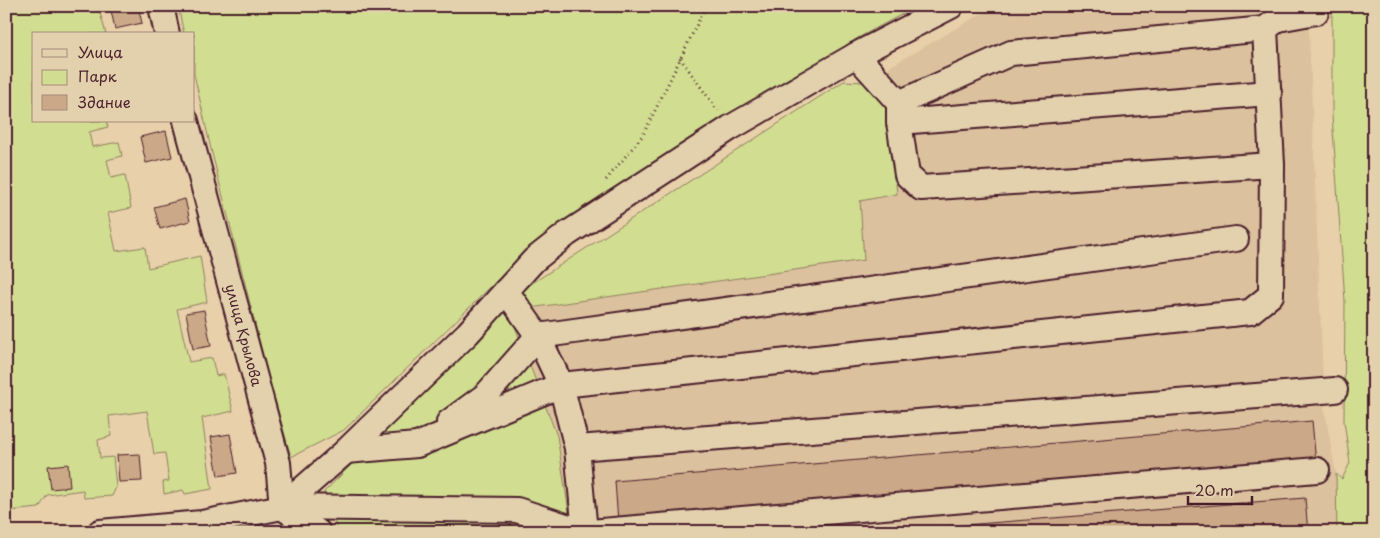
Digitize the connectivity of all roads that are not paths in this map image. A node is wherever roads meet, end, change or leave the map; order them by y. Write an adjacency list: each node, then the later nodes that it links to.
1 (162, 6): 5 (street)
2 (951, 6): 6 (street)
3 (1316, 12): 4 (street)
4 (1265, 29): 7 (street); 8 (street)
5 (167, 32)
6 (856, 55): 8 (street); 12 (street)
7 (1269, 93): 8 (street); 10 (street)
8 (899, 113): 10 (street)
9 (186, 122): 20 (street, улица Крылова)
10 (1272, 165): 14 (street)
11 (1236, 239): 13 (street)
12 (506, 291): 13 (street); 18 (street)
13 (538, 336): 14 (street); 16 (street)
14 (561, 385): 16 (street); 17 (street)
15 (1335, 390): 17 (street)
16 (417, 445): 18 (street)
17 (577, 448): 23 (street)
18 (346, 451): 20 (street)
19 (1317, 470): 24 (street)
20 (282, 507): 21 (street); 22 (street); 23 (street)
21 (100, 532)
22 (318, 532)
23 (585, 532)
24 (590, 532)

